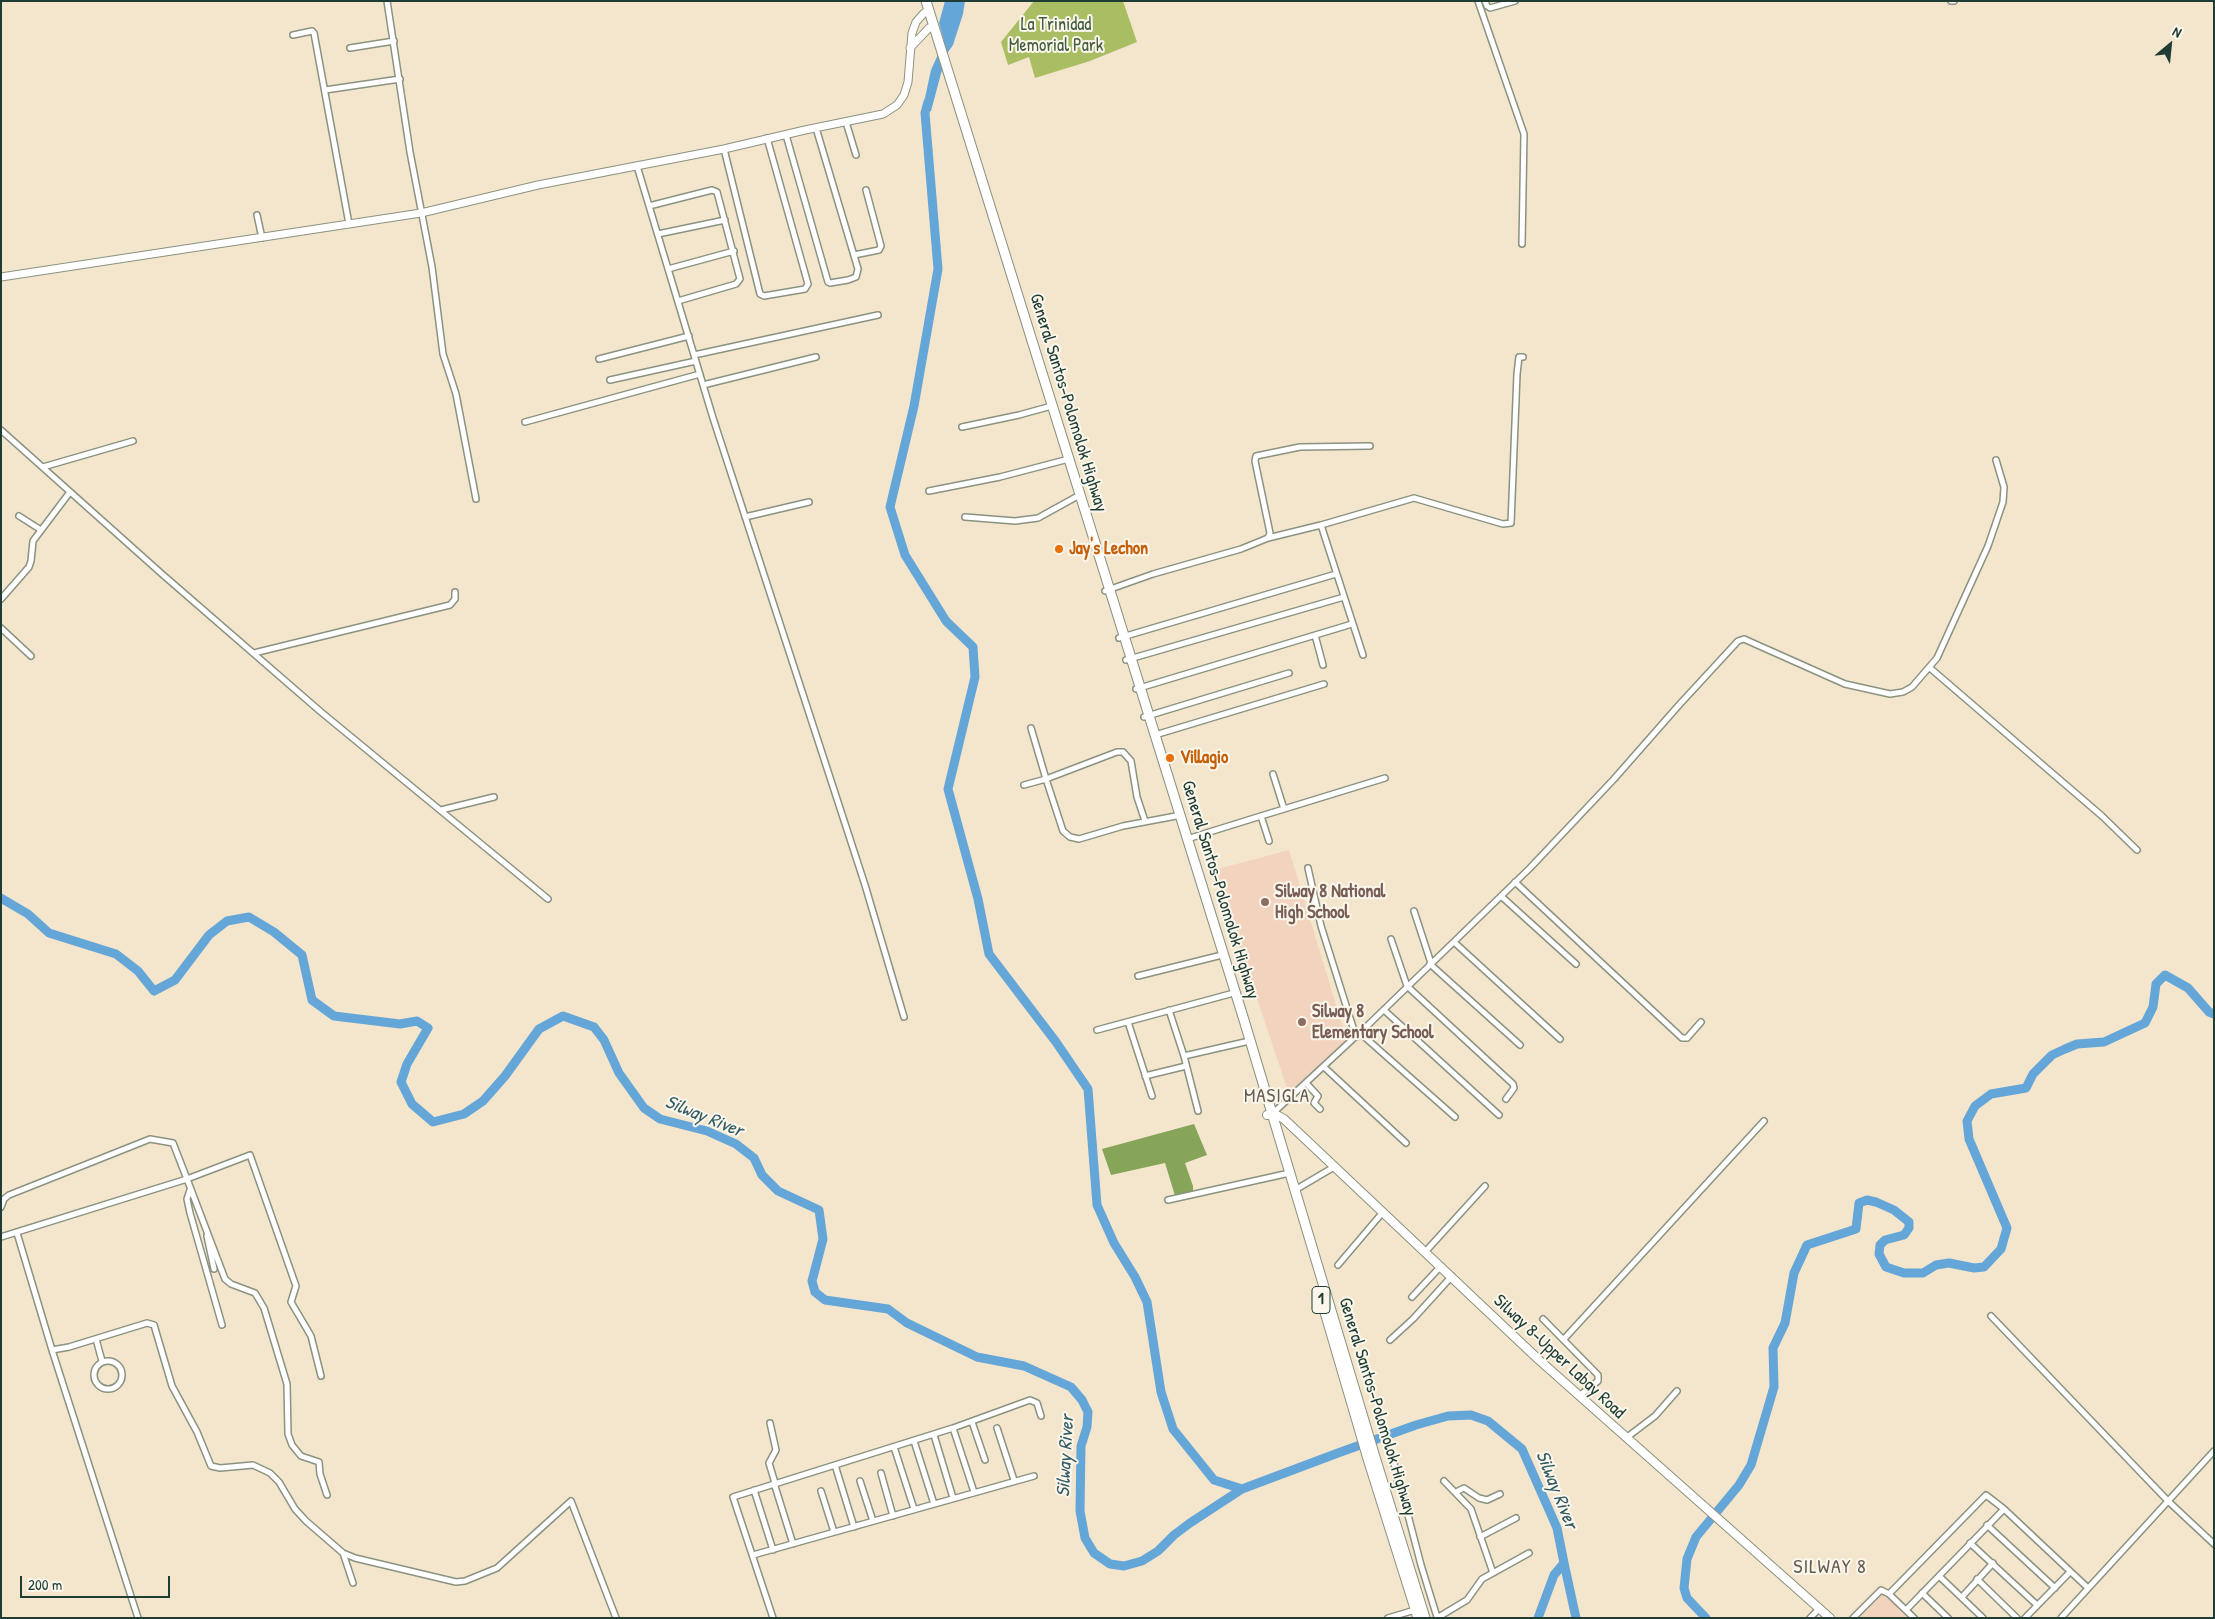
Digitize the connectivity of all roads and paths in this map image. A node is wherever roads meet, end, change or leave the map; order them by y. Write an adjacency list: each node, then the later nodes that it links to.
1 (387, 1): 10 (street)
2 (920, 1): 7 (highway, 1)
3 (926, 1): 11 (highway, 1)
4 (1478, 1): 32 (street)
5 (1485, 1): 6 (street)
6 (1515, 1)
7 (924, 13): 8 (highway, 1); 13 (street)
8 (929, 28): 11 (highway, 1); 13 (street)
9 (293, 35): 16 (street)
10 (394, 41): 12 (street); 15 (street)
11 (936, 41): 14 (highway, 1)
12 (350, 48)
13 (910, 48): 17 (street)
14 (947, 78): 47 (highway, 1); 68 (highway, General Santos-Polomolok Highway / 1)
15 (400, 79): 16 (street); 26 (street)
16 (325, 90): 29 (street)
17 (846, 122): 18 (street); 22 (street)
18 (816, 128): 19 (street); 34 (street)
19 (786, 134): 20 (street); 34 (street)
20 (767, 138): 21 (street); 21 (street)
21 (724, 149): 23 (street)
22 (856, 156)
23 (637, 166): 25 (street); 26 (street)
24 (866, 190): 34 (street)
25 (649, 206): 28 (street); 30 (street)
26 (421, 212): 29 (street); 59 (street)
27 (257, 215): 31 (street)
28 (725, 220): 30 (street); 33 (street)
29 (349, 224): 31 (street)
30 (658, 234): 35 (street)
31 (262, 238): 36 (street)
32 (1522, 244)
33 (734, 251): 35 (street); 37 (street)
34 (854, 255)
35 (668, 269): 37 (street)
36 (1, 277)
37 (678, 301): 39 (street)
38 (878, 314): 42 (street)
39 (689, 336): 42 (street); 43 (street)
40 (1523, 356): 64 (street)
41 (816, 357): 46 (street)
42 (695, 358): 44 (street); 45 (street)
43 (600, 359)
44 (700, 374): 46 (street); 48 (street)
45 (610, 380)
46 (703, 385): 62 (street)
47 (1048, 407): 49 (street); 53 (highway, 1)
48 (526, 422)
49 (962, 427)
50 (1, 430): 55 (street)
51 (133, 441): 55 (street)
52 (1370, 446): 66 (street)
53 (1065, 460): 56 (street); 58 (highway, 1)
54 (1996, 460): 81 (street)
55 (43, 467): 57 (street)
56 (929, 491)
57 (70, 492): 65 (street); 76 (street)
58 (1076, 498): 63 (street); 68 (highway, 1)
59 (476, 499)
60 (810, 502): 62 (street)
61 (19, 516): 65 (street)
62 (745, 517): 116 (street)
63 (965, 517)
64 (1321, 525): 66 (street); 67 (street)
65 (42, 530): 71 (street)
66 (1268, 538): 68 (street)
67 (1336, 574): 70 (street); 75 (street)
68 (1107, 590): 75 (highway, 1)
69 (455, 592): 76 (street)
70 (1344, 597): 72 (street); 79 (street)
71 (1, 599)
72 (1352, 624): 74 (street); 78 (street)
73 (1, 628): 77 (street)
74 (1315, 635): 80 (street); 84 (street)
75 (1122, 637): 79 (highway, 1)
76 (254, 653): 94 (street)
77 (31, 656)
78 (1363, 656)
79 (1129, 660): 84 (highway, 1)
80 (1323, 665)
81 (1930, 668): 100 (street); 102 (street)
82 (1290, 674): 85 (street)
83 (1324, 684): 87 (street)
84 (1138, 689): 85 (highway, 1)
85 (1146, 716): 87 (highway, General Santos-Polomolok Highway / 1); 95 (highway, 1)
86 (1031, 728): 90 (street)
87 (1155, 735): 98 (highway, General Santos-Polomolok Highway / 1)
88 (1272, 774): 93 (street)
89 (1385, 778): 93 (street)
90 (1046, 779): 91 (street); 97 (street); 97 (street)
91 (1024, 785)
92 (494, 797): 94 (street)
93 (1284, 809): 96 (street)
94 (441, 810): 104 (street)
95 (1176, 816): 97 (street); 108 (highway, 1)
96 (1261, 816): 98 (street); 99 (street)
97 (1145, 821)
98 (1186, 839): 133 (highway, General Santos-Polomolok Highway / 1)
99 (1269, 841)
100 (2137, 850)
101 (1308, 868): 120 (street)
102 (1515, 882): 103 (street); 118 (street)
103 (1501, 896): 107 (street); 110 (street)
104 (548, 898)
105 (1414, 911): 109 (street)
106 (1391, 939): 112 (street)
107 (1454, 942): 109 (street); 121 (street)
108 (1218, 956): 111 (street); 113 (highway, 1)
109 (1431, 963): 112 (street); 123 (street)
110 (1576, 964)
111 (1138, 976)
112 (1407, 986): 115 (street); 130 (street)
113 (1230, 994): 114 (street); 122 (highway, 1)
114 (1168, 1010): 117 (street); 124 (street)
115 (1384, 1010): 120 (street); 134 (street)
116 (904, 1017)
117 (1128, 1022): 119 (street); 127 (street)
118 (1701, 1022)
119 (1098, 1030)
120 (1358, 1035): 126 (street); 135 (street)
121 (1560, 1039)
122 (1245, 1042): 124 (street); 133 (highway, 1)
123 (1520, 1046)
124 (1184, 1056): 125 (street)
125 (1186, 1066): 127 (street); 132 (street)
126 (1324, 1067): 128 (street); 137 (street)
127 (1145, 1076): 129 (street)
128 (1306, 1084): 131 (street); 133 (street)
129 (1152, 1096)
130 (1506, 1099)
131 (1320, 1109)
132 (1198, 1111)
133 (1270, 1115): 138 (main road, Silway 8-Upper Labay Road); 139 (highway, 1); 143 (highway, General Santos-Polomolok Highway / 1)
134 (1499, 1115)
135 (1455, 1117)
136 (1764, 1121): 162 (street)
137 (1406, 1143)
138 (1334, 1167): 143 (street); 146 (main road, Silway 8-Upper Labay Road)
139 (1286, 1174): 144 (street); 172 (highway, 1)
140 (187, 1179): 142 (street); 145 (street); 149 (street); 166 (street)
141 (1484, 1186): 152 (street)
142 (190, 1189): 147 (street); 148 (street)
143 (1295, 1190): 172 (highway, General Santos-Polomolok Highway / 1)
144 (1168, 1200)
145 (1, 1207)
146 (1382, 1212): 152 (main road, Silway 8-Upper Labay Road); 153 (street)
147 (200, 1215): 148 (street); 150 (street)
148 (196, 1232): 160 (street)
149 (17, 1233): 151 (street); 164 (street)
150 (207, 1233): 155 (street); 195 (street)
151 (1, 1237)
152 (1426, 1252): 154 (main road, Silway 8-Upper Labay Road)
153 (1338, 1265)
154 (1441, 1266): 156 (main road, Silway 8-Upper Labay Road); 157 (street)
155 (214, 1269)
156 (1452, 1276): 163 (street); 168 (main road, Silway 8-Upper Labay Road)
157 (1412, 1297)
158 (1991, 1316): 197 (street)
159 (1544, 1319): 162 (street)
160 (222, 1324)
161 (96, 1339): 164 (street); 165 (street); 212 (street)
162 (1564, 1339): 168 (street)
163 (1390, 1340)
164 (52, 1350): 230 (street)
165 (102, 1361): 165 (street)
166 (321, 1376)
167 (1677, 1391): 176 (street)
168 (1579, 1396): 176 (main road, Silway 8-Upper Labay Road)
169 (1041, 1416): 170 (street)
170 (972, 1422): 173 (street); 181 (street)
171 (770, 1423): 189 (street)
172 (1361, 1424): 180 (highway, 1)
173 (953, 1428): 175 (street); 192 (street)
174 (997, 1428): 186 (street)
175 (934, 1435): 177 (street); 196 (street)
176 (1626, 1439): 227 (main road, Silway 8-Upper Labay Road)
177 (914, 1441): 178 (street); 198 (street)
178 (894, 1447): 183 (street); 199 (street)
179 (2214, 1451): 197 (street)
180 (1371, 1458): 229 (highway, 1); 234 (highway, General Santos-Polomolok Highway / 1)
181 (985, 1460)
182 (1394, 1462): 235 (street)
183 (835, 1465): 189 (street); 205 (street)
184 (881, 1473): 201 (street)
185 (1034, 1476): 186 (street)
186 (1014, 1480): 192 (street)
187 (860, 1481): 203 (street)
188 (1444, 1481): 193 (street)
189 (775, 1483): 190 (street); 209 (street)
190 (754, 1490): 211 (street); 214 (street)
191 (820, 1491): 206 (street)
192 (974, 1492): 196 (street)
193 (1456, 1492): 194 (street); 207 (street)
194 (1500, 1494)
195 (327, 1495)
196 (953, 1498): 198 (street)
197 (2168, 1501): 210 (street); 222 (street)
198 (934, 1504): 199 (street)
199 (914, 1509): 201 (street)
200 (2004, 1509): 204 (street); 216 (street); 223 (street)
201 (893, 1516): 203 (street)
202 (1516, 1518): 207 (street)
203 (873, 1521): 205 (street)
204 (1987, 1525): 208 (street); 221 (street)
205 (854, 1527): 206 (street)
206 (834, 1532): 209 (street)
207 (1480, 1537): 217 (street)
208 (1970, 1543): 215 (street); 218 (street)
209 (793, 1544): 211 (street)
210 (2214, 1544)
211 (773, 1550): 214 (street)
212 (343, 1553): 220 (street); 231 (street)
213 (1529, 1553): 217 (street)
214 (753, 1555): 232 (street)
215 (1993, 1563): 219 (street); 226 (street)
216 (2070, 1572): 221 (street); 222 (street)
217 (1493, 1573): 235 (street)
218 (1939, 1576): 224 (street); 225 (street)
219 (1977, 1579): 225 (street); 242 (street)
220 (353, 1583)
221 (2055, 1588): 226 (street)
222 (2088, 1588): 244 (street)
223 (1890, 1594): 228 (street); 238 (street)
224 (1922, 1594): 228 (street); 240 (street)
225 (1962, 1597): 241 (street)
226 (2037, 1605): 243 (street)
227 (1820, 1608): 236 (street); 237 (main road, Silway 8-Upper Labay Road)
228 (1906, 1610): 239 (street)
229 (1416, 1614): 233 (street)
230 (138, 1618)
231 (616, 1618)
232 (773, 1618)
233 (1388, 1618)
234 (1426, 1618)
235 (1437, 1618)
236 (1810, 1618)
237 (1830, 1618)
238 (1853, 1618)
239 (1914, 1618)
240 (1948, 1618)
241 (1983, 1618)
242 (2017, 1618)
243 (2025, 1618)
244 (2061, 1618)

